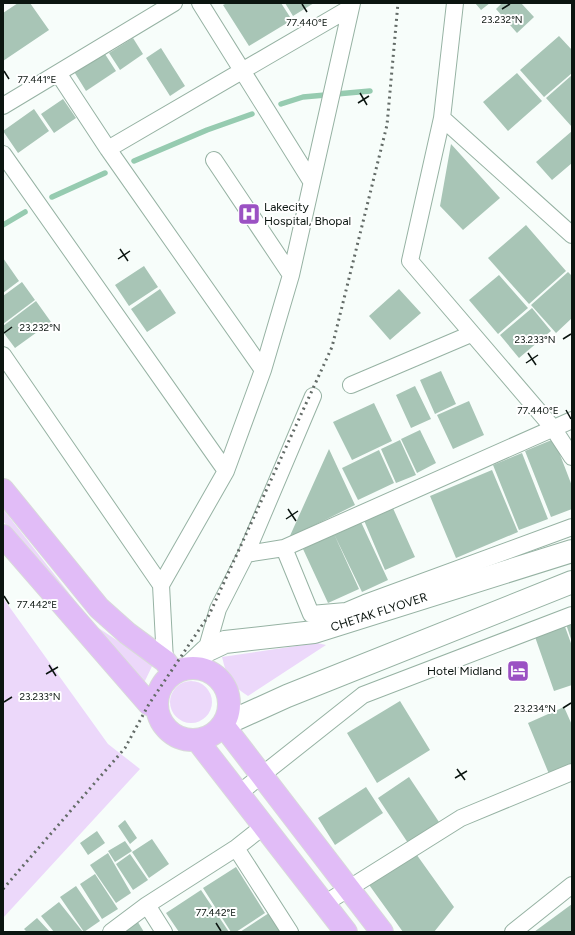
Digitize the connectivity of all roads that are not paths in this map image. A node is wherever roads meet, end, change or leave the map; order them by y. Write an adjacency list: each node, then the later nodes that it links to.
1 (174, 3): 6 (street)
2 (200, 3): 5 (street)
3 (455, 3): 8 (street)
4 (351, 5): 5 (street); 12 (street)
5 (242, 70): 9 (street); 12 (street)
6 (58, 73): 7 (street); 9 (street)
7 (3, 106)
8 (442, 118): 13 (street); 15 (street)
9 (108, 149): 17 (street)
10 (3, 154): 23 (street)
11 (214, 160): 14 (street)
12 (311, 181): 14 (street)
13 (572, 235)
14 (291, 275): 17 (street)
15 (471, 334): 18 (street); 21 (street)
16 (3, 355): 31 (street)
17 (263, 370): 23 (street)
18 (351, 385)
19 (313, 396): 29 (street)
20 (572, 420): 21 (street)
21 (552, 428): 22 (street); 27 (street)
22 (572, 457)
23 (226, 470): 31 (street)
24 (3, 490): 34 (main road)
25 (572, 527): 27 (street)
26 (6, 541): 35 (main road)
27 (284, 548): 29 (street)
28 (572, 551): 33 (main road, CHETAK FLYOVER)
29 (246, 554): 33 (street)
30 (572, 582): 36 (main road)
31 (161, 586): 34 (street)
32 (572, 615): 39 (street)
33 (206, 651): 34 (main road, CHETAK FLYOVER)
34 (176, 667): 35 (main road); 36 (main road)
35 (157, 708): 37 (main road)
36 (223, 725): 37 (main road); 39 (main road)
37 (197, 740): 40 (main road)
38 (572, 772): 44 (street)
39 (261, 774): 40 (street); 44 (main road)
40 (238, 794): 41 (main road)
41 (264, 826): 42 (street); 45 (main road)
42 (236, 848): 46 (street); 49 (street)
43 (572, 885): 52 (street)
44 (348, 889): 45 (street); 51 (main road)
45 (324, 904): 50 (main road)
46 (147, 905): 47 (street); 48 (street)
47 (111, 932)
48 (164, 932)
49 (290, 932)
50 (346, 932)
51 (382, 932)
52 (514, 932)

